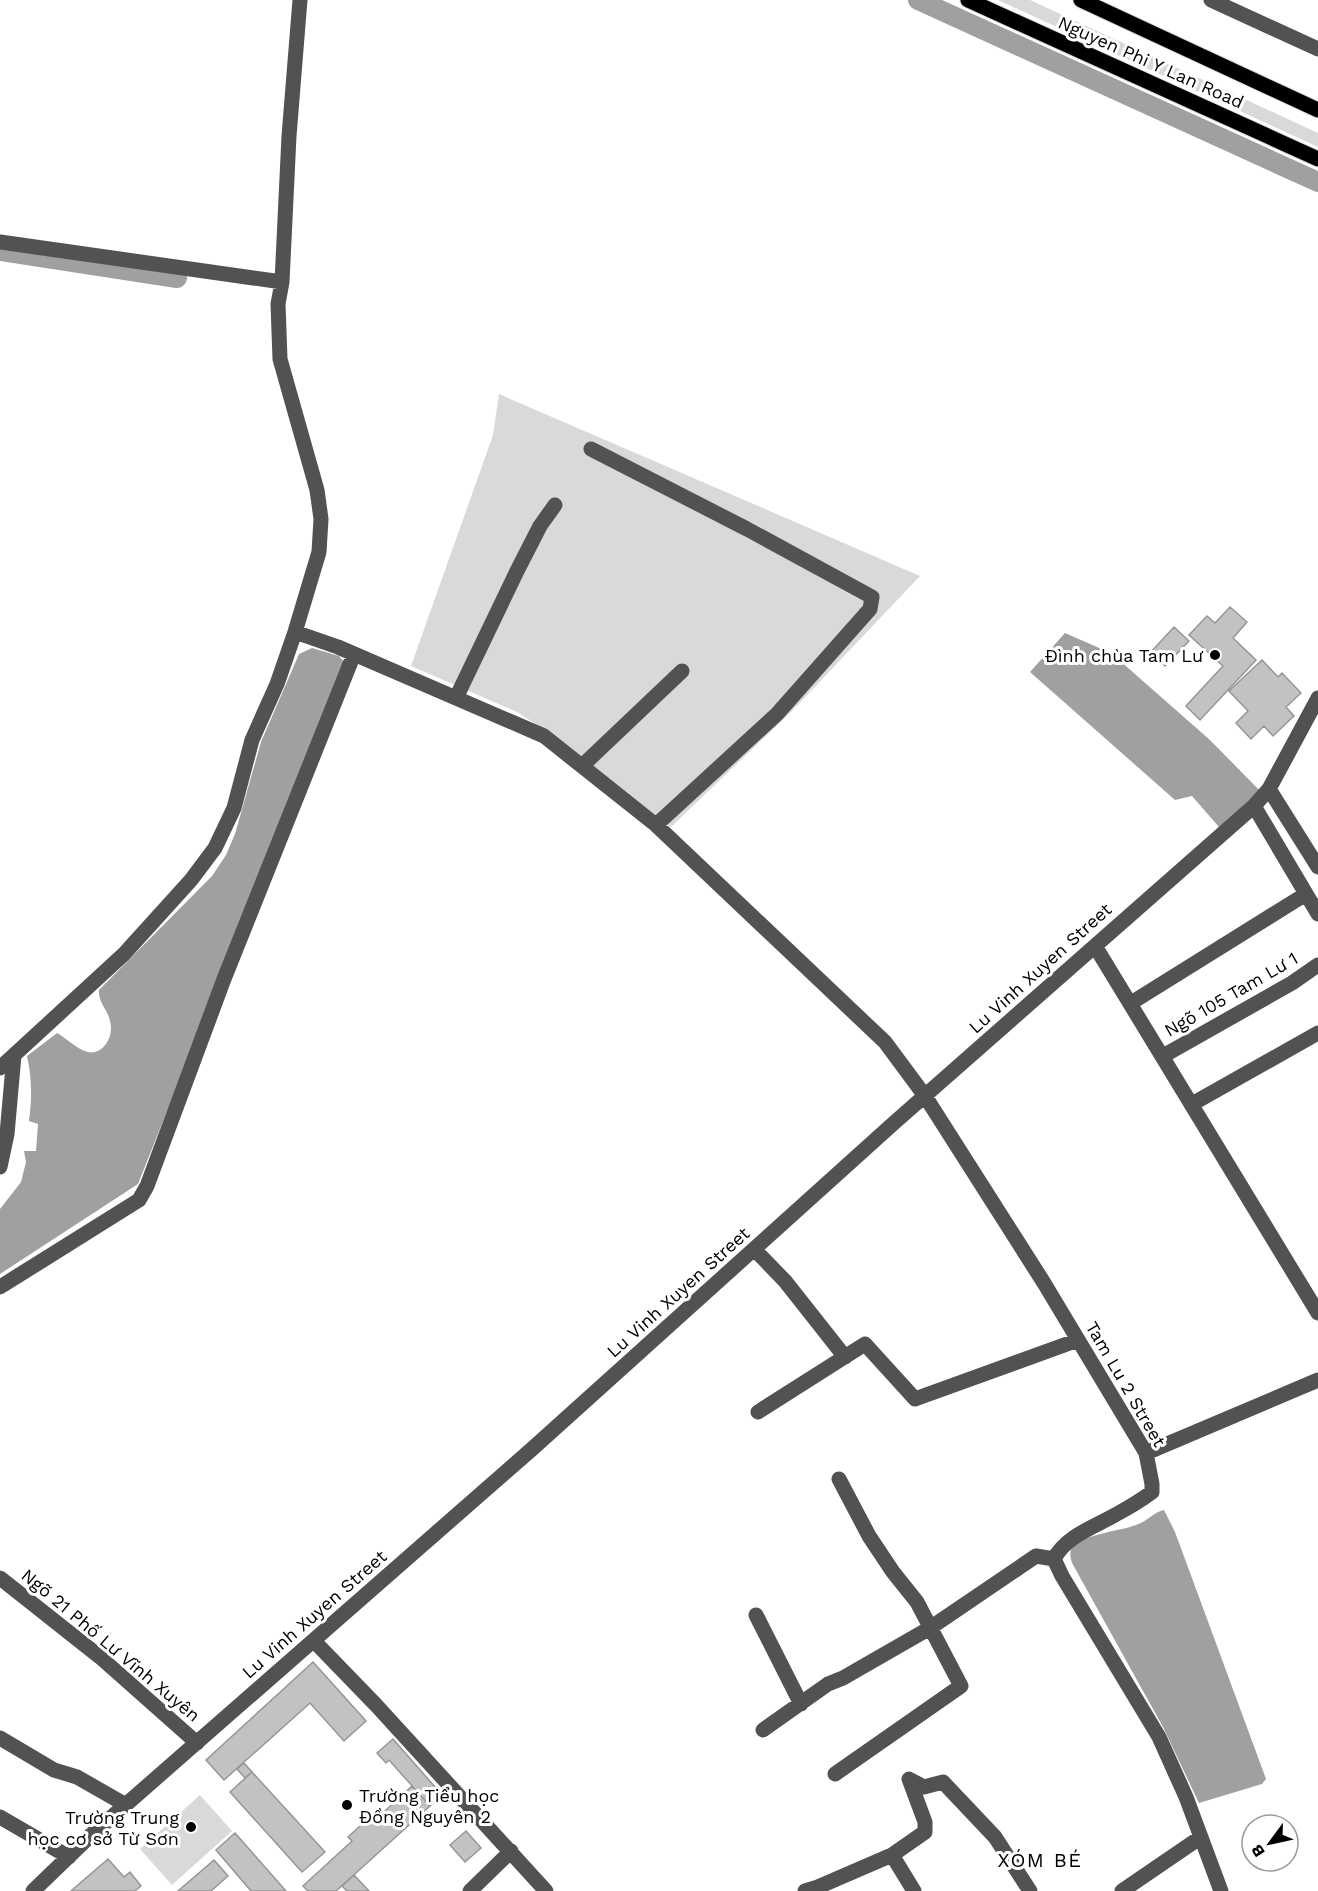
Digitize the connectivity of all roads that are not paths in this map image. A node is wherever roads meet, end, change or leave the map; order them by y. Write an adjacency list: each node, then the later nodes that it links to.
1 (300, 0): 9 (street)
2 (968, 0): 7 (main road, Nguyen Phi Y Lan Road)
3 (1081, 0): 6 (main road, Nguyen Phi Y Lan Road)
4 (1210, 0): 5 (street)
5 (1318, 49)
6 (1318, 110)
7 (1318, 159)
8 (0, 242): 9 (street)
9 (282, 282): 12 (street)
10 (591, 449): 20 (street)
11 (555, 505): 15 (street)
12 (295, 632): 13 (street, Tam Lu 2 Street); 28 (street)
13 (354, 654): 15 (street, Tam Lu 2 Street); 35 (street)
14 (682, 671): 17 (street)
15 (456, 698): 17 (street, Tam Lu 2 Street)
16 (1318, 698): 18 (street, Lu Vinh Xuyen Street)
17 (582, 766): 20 (street, Tam Lu 2 Street)
18 (1269, 789): 19 (street, Lu Vinh Xuyen Street); 21 (street)
19 (1254, 806): 22 (street); 24 (street, Lu Vinh Xuyen Street)
20 (656, 825): 31 (street, Tam Lu 2 Street)
21 (1318, 867)
22 (1306, 894): 23 (street); 26 (street)
23 (1318, 914)
24 (1095, 946): 26 (street); 31 (street, Lu Vinh Xuyen Street)
25 (1318, 965): 29 (street, Ngõ 105 Tam Lư 1)
26 (1131, 1003): 29 (street)
27 (1318, 1033): 32 (street)
28 (14, 1055): 30 (street); 33 (street)
29 (1163, 1056): 32 (street)
30 (0, 1068)
31 (925, 1096): 34 (street, Lu Vinh Xuyen Street); 37 (street, Tam Lu 2 Street)
32 (1192, 1104): 36 (street)
33 (0, 1167)
34 (754, 1249): 38 (street); 47 (street, Lu Vinh Xuyen Street)
35 (0, 1287)
36 (1318, 1313)
37 (1078, 1340): 38 (street); 41 (street, Tam Lu 2 Street)
38 (845, 1357): 40 (street)
39 (1318, 1380): 41 (street)
40 (758, 1412)
41 (1146, 1453): 43 (street, Tam Lu 2 Street)
42 (839, 1479): 46 (street)
43 (1054, 1559): 46 (street); 55 (street)
44 (0, 1578): 51 (street, Ngõ 21 Phố Lư Vĩnh Xuyên)
45 (756, 1615): 48 (street)
46 (930, 1628): 48 (street); 52 (street)
47 (314, 1641): 51 (street, Lu Vinh Xuyen Street); 56 (street)
48 (801, 1704): 49 (street)
49 (763, 1730)
50 (0, 1738): 53 (street)
51 (197, 1743): 53 (street, Lu Vinh Xuyen Street)
52 (835, 1774)
53 (126, 1805): 58 (street, Lu Vinh Xuyen Street)
54 (0, 1817): 58 (street)
55 (1201, 1837): 65 (street); 66 (street)
56 (511, 1851): 60 (street); 61 (street)
57 (892, 1855): 62 (street); 63 (street); 64 (street)
58 (69, 1857): 59 (street, Lu Vinh Xuyen Street)
59 (33, 1891)
60 (470, 1891)
61 (546, 1891)
62 (805, 1891)
63 (914, 1891)
64 (1030, 1891)
65 (1122, 1891)
66 (1221, 1891)

